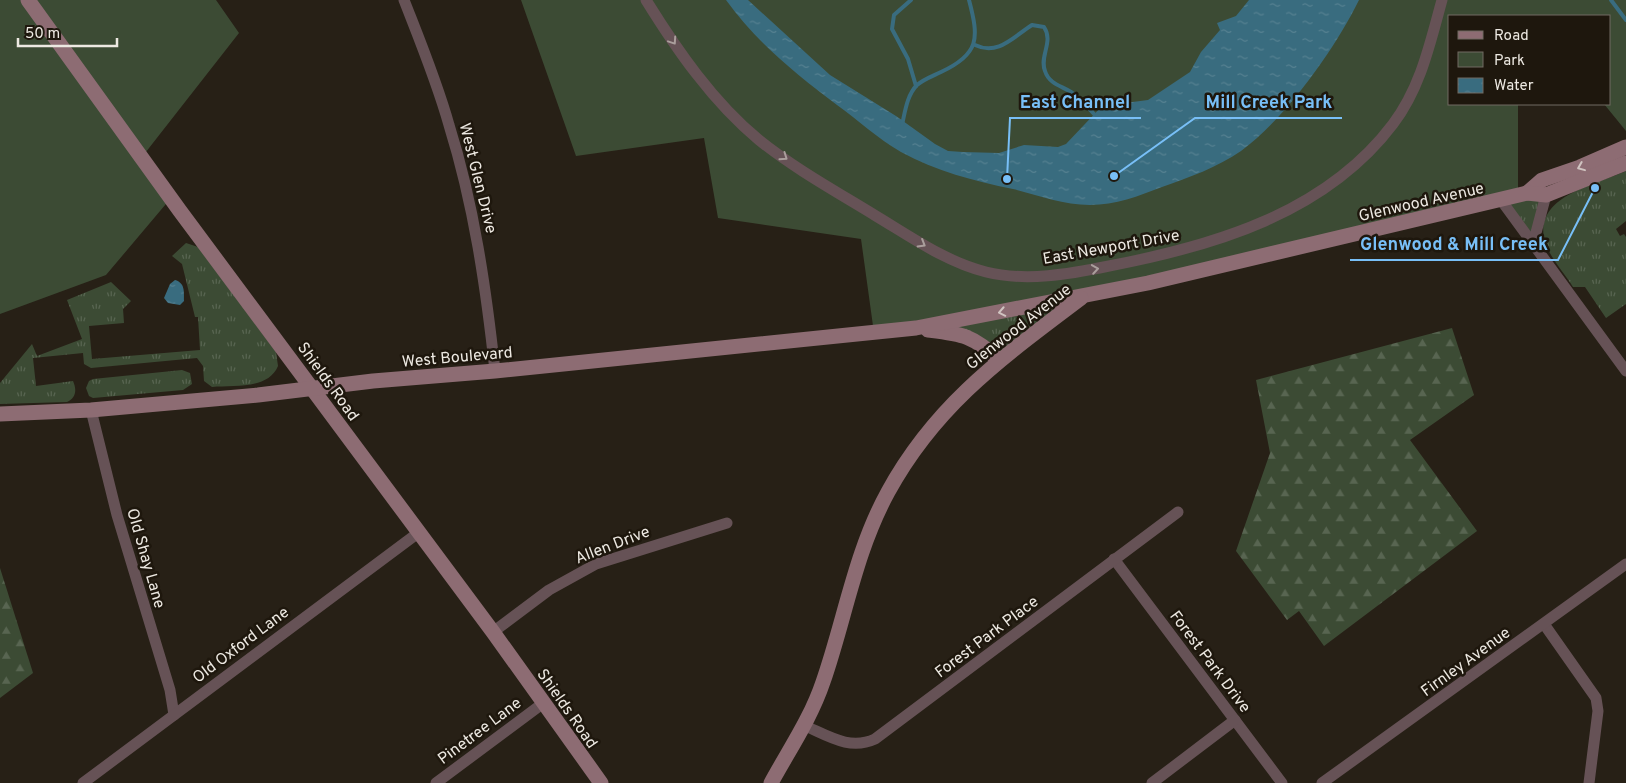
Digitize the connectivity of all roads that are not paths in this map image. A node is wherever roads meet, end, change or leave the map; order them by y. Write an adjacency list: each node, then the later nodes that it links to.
1 (28, 0): 16 (street, Shields Road)
2 (404, 0): 14 (street, West Glen Drive)
3 (646, 0): 4 (street, East Newport Drive, one-way to 4)
4 (1442, 0)
5 (1626, 147): 7 (street, Glenwood Avenue, one-way to 7)
6 (1626, 163): 8 (street, Glenwood Avenue)
7 (1527, 193): 8 (street, Glenwood Avenue); 9 (street, Glenwood Avenue)
8 (1546, 195): 10 (street)
9 (1501, 200): 10 (street); 11 (street, Glenwood Avenue)
10 (1533, 244): 15 (street)
11 (1084, 296): 12 (street, West Boulevard, one-way to 12); 13 (street, Glenwood Avenue)
12 (916, 328): 13 (street, West Boulevard); 14 (street, West Boulevard)
13 (998, 360): 29 (street, Glenwood Avenue)
14 (495, 371): 16 (street, West Boulevard)
15 (1626, 371)
16 (313, 388): 17 (street, West Boulevard); 21 (street, Shields Road)
17 (91, 410): 18 (street, West Boulevard); 27 (street, Old Shay Lane)
18 (0, 414)
19 (1178, 512): 22 (street, Forest Park Place)
20 (727, 523): 25 (street, Allen Drive)
21 (418, 533): 25 (street, Shields Road); 27 (street, Old Oxford Lane)
22 (1114, 559): 28 (street, Forest Park Drive); 29 (street, Forest Park Place)
23 (1626, 564): 24 (street, Firnley Avenue)
24 (1544, 624): 36 (street, Firnley Avenue); 37 (street)
25 (493, 632): 26 (street, Shields Road)
26 (542, 704): 31 (street, Pinetree Lane); 32 (street, Shields Road)
27 (174, 715): 30 (street, Old Oxford Lane)
28 (1235, 720): 34 (street); 35 (street, Forest Park Drive)
29 (803, 725): 33 (street, Glenwood Avenue)
30 (83, 783)
31 (436, 783)
32 (601, 783)
33 (771, 783)
34 (1152, 783)
35 (1282, 783)
36 (1322, 783)
37 (1589, 783)

